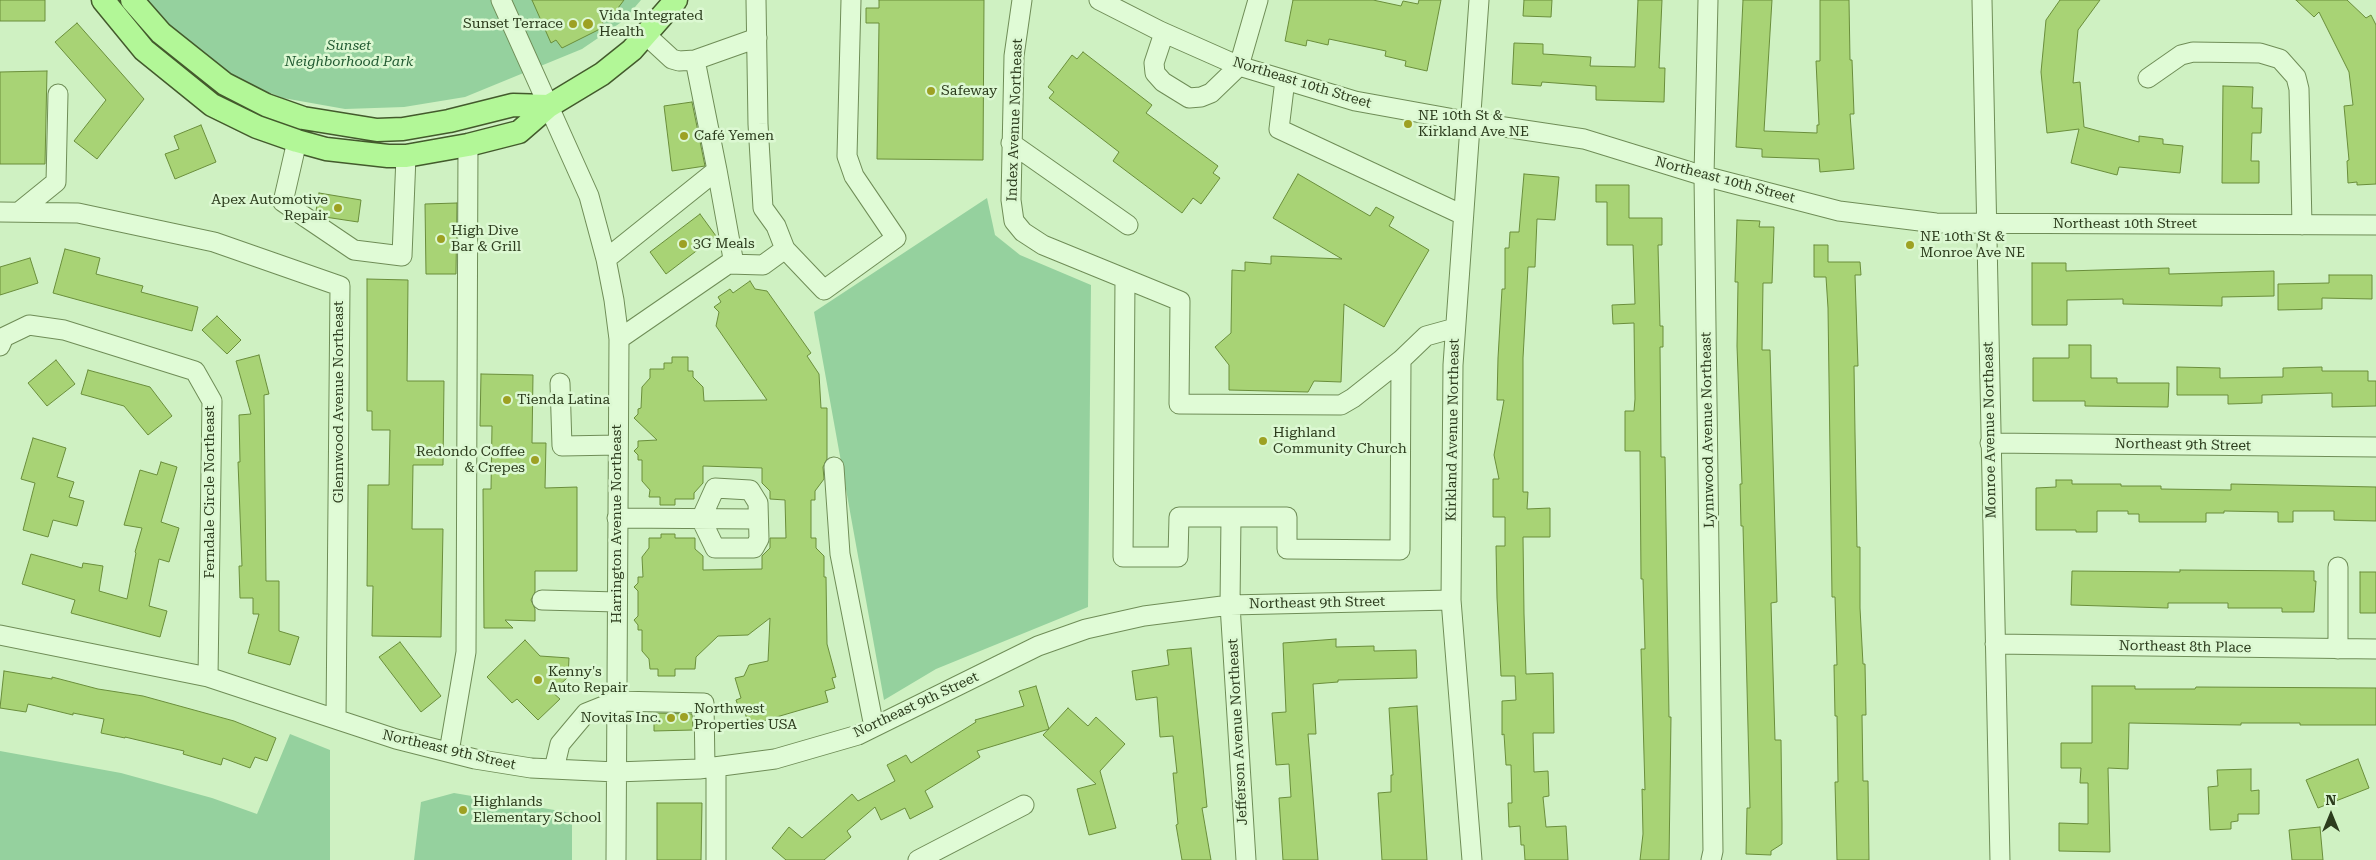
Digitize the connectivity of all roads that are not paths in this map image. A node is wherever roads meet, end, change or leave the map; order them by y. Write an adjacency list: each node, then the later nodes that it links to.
1 (103, 0): 24 (main road)
2 (132, 0): 23 (main road)
3 (501, 0): 21 (street, Harrington Avenue Northeast)
4 (676, 0): 14 (main road)
5 (756, 0): 15 (street)
6 (851, 0): 37 (street)
7 (1022, 0): 25 (street, Index Avenue Northeast)
8 (1098, 0): 13 (street, Northeast 10th Street)
9 (1258, 0): 17 (street)
10 (1479, 0): 22 (street, Kirkland Avenue Northeast)
11 (1708, 0): 29 (street, Lynnwood Avenue Northeast)
12 (1982, 0): 33 (street, Monroe Avenue Northeast)
13 (1164, 32): 17 (street, Northeast 10th Street); 17 (street)
14 (646, 35): 16 (street); 21 (main road)
15 (757, 38): 16 (street); 37 (street)
16 (695, 60): 28 (street)
17 (1239, 66): 19 (street, Northeast 10th Street)
18 (2148, 78): 34 (street)
19 (1285, 80): 22 (street, Northeast 10th Street); 32 (street)
20 (58, 94): 31 (street)
21 (549, 106): 23 (main road); 26 (main road); 38 (street, Harrington Avenue Northeast)
22 (1471, 122): 29 (street, Northeast 10th Street); 32 (street, Kirkland Avenue Northeast)
23 (377, 130): 24 (main road)
24 (297, 141): 27 (main road); 27 (street)
25 (1012, 143): 35 (street); 40 (street, Index Avenue Northeast)
26 (468, 145): 27 (main road); 66 (street)
27 (406, 156)
28 (717, 170): 38 (street); 39 (street)
29 (1704, 176): 33 (street, Northeast 10th Street); 76 (street, Lynnwood Avenue Northeast)
30 (0, 212): 31 (street, Glennwood Avenue Northeast)
31 (19, 212): 64 (street, Glennwood Avenue Northeast)
32 (1463, 215): 41 (street, Kirkland Avenue Northeast)
33 (1986, 224): 34 (street, Northeast 10th Street); 46 (street, Monroe Avenue Northeast)
34 (2302, 224): 36 (street, Northeast 10th Street)
35 (1128, 225)
36 (2376, 225)
37 (785, 249): 39 (street)
38 (606, 259): 42 (street, Harrington Avenue Northeast)
39 (734, 264): 42 (street)
40 (1125, 279): 44 (street, Index Avenue Northeast); 50 (street)
41 (1455, 328): 44 (street); 55 (street, Kirkland Avenue Northeast)
42 (619, 339): 47 (street, Harrington Avenue Northeast)
43 (0, 346): 62 (street, Ferndale Circle Northeast)
44 (1401, 360): 50 (street)
45 (560, 383): 47 (street)
46 (1990, 443): 48 (street, Northeast 9th Street); 59 (street, Monroe Avenue Northeast)
47 (618, 445): 51 (street, Harrington Avenue Northeast)
48 (2376, 447)
49 (834, 467): 65 (street)
50 (1231, 517): 57 (street, Jefferson Avenue Northeast)
51 (617, 518): 52 (street); 56 (street, Harrington Avenue Northeast)
52 (754, 519)
53 (2338, 567): 60 (street)
54 (542, 600): 56 (street)
55 (1451, 600): 57 (street, Northeast 9th Street); 75 (street, Kirkland Avenue Northeast)
56 (617, 602): 63 (street, Harrington Avenue Northeast)
57 (1230, 605): 65 (street, Northeast 9th Street); 74 (street, Jefferson Avenue Northeast)
58 (0, 635): 62 (street, Northeast 9th Street)
59 (1995, 644): 60 (street, Northeast 8th Place); 77 (street, Monroe Avenue Northeast)
60 (2338, 649): 61 (street, Northeast 8th Place)
61 (2376, 649)
62 (208, 676): 64 (street, Northeast 9th Street)
63 (616, 701): 67 (street); 68 (street); 69 (street, Harrington Avenue Northeast)
64 (336, 719): 66 (street, Northeast 9th Street)
65 (874, 727): 67 (street, Northeast 9th Street)
66 (449, 752): 68 (street, Northeast 9th Street)
67 (711, 768): 69 (street, Northeast 9th Street); 72 (street)
68 (554, 769): 69 (street, Northeast 9th Street)
69 (616, 772): 71 (street, Harrington Avenue Northeast)
70 (1024, 805): 73 (street)
71 (616, 860)
72 (716, 860)
73 (918, 860)
74 (1246, 860)
75 (1472, 860)
76 (1711, 860)
77 (2000, 860)

